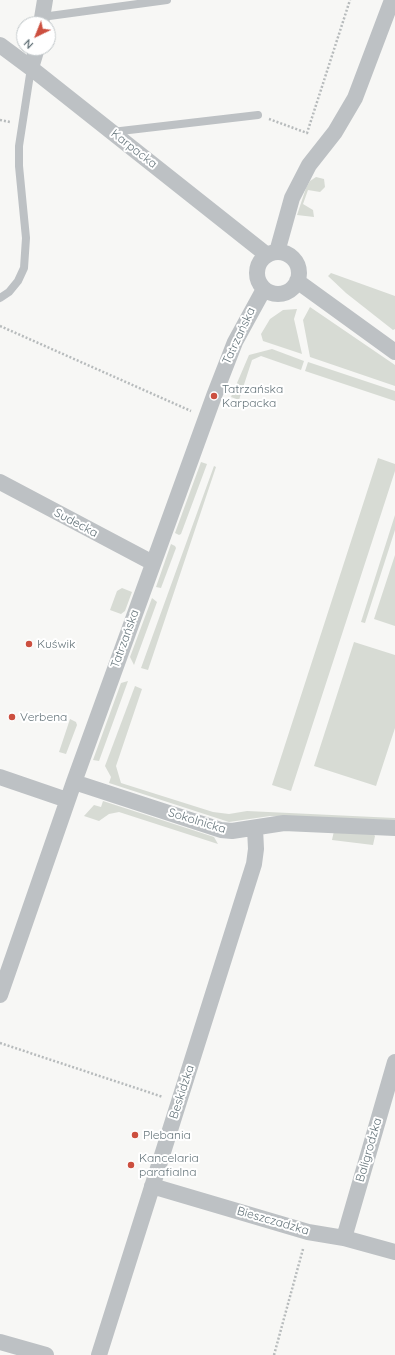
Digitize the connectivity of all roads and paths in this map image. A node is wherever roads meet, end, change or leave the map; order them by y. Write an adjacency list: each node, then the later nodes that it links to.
1 (45, 0): 5 (street)
2 (167, 0): 6 (lane)
3 (350, 0): 10 (path)
4 (392, 0): 12 (street)
5 (43, 16)
6 (56, 19)
7 (0, 45): 9 (street, Karpacka)
8 (34, 56): 9 (street)
9 (31, 68): 11 (street, Karpacka); 15 (lane)
10 (258, 115): 11 (lane)
11 (112, 132): 12 (street, Karpacka)
12 (272, 254): 13 (street); 14 (street)
13 (298, 281): 14 (street); 17 (street)
14 (264, 289): 18 (street, Tatrzańska)
15 (0, 298)
16 (0, 326): 18 (path)
17 (395, 352)
18 (206, 418): 20 (street, Tatrzańska)
19 (0, 482): 20 (street, Sudecka)
20 (153, 563): 22 (street, Tatrzańska)
21 (0, 777): 23 (street)
22 (74, 782): 23 (street, Tatrzańska); 24 (street, Sokolnicka)
23 (67, 800): 26 (street, Tatrzańska)
24 (255, 828): 25 (street, Sokolnicka); 29 (street, Beskidzka)
25 (395, 828)
26 (0, 995)
27 (0, 1042): 29 (path)
28 (395, 1062): 32 (street, Baligrodzka)
29 (179, 1102): 30 (street, Beskidzka)
30 (152, 1186): 31 (street, Bieszczadzka); 36 (street, Beskidzka)
31 (308, 1232): 32 (street, Bieszczadzka); 37 (path)
32 (344, 1238): 33 (street, Bieszczadzka)
33 (395, 1252)
34 (0, 1342): 35 (street)
35 (46, 1355)
36 (99, 1355)
37 (274, 1355)

